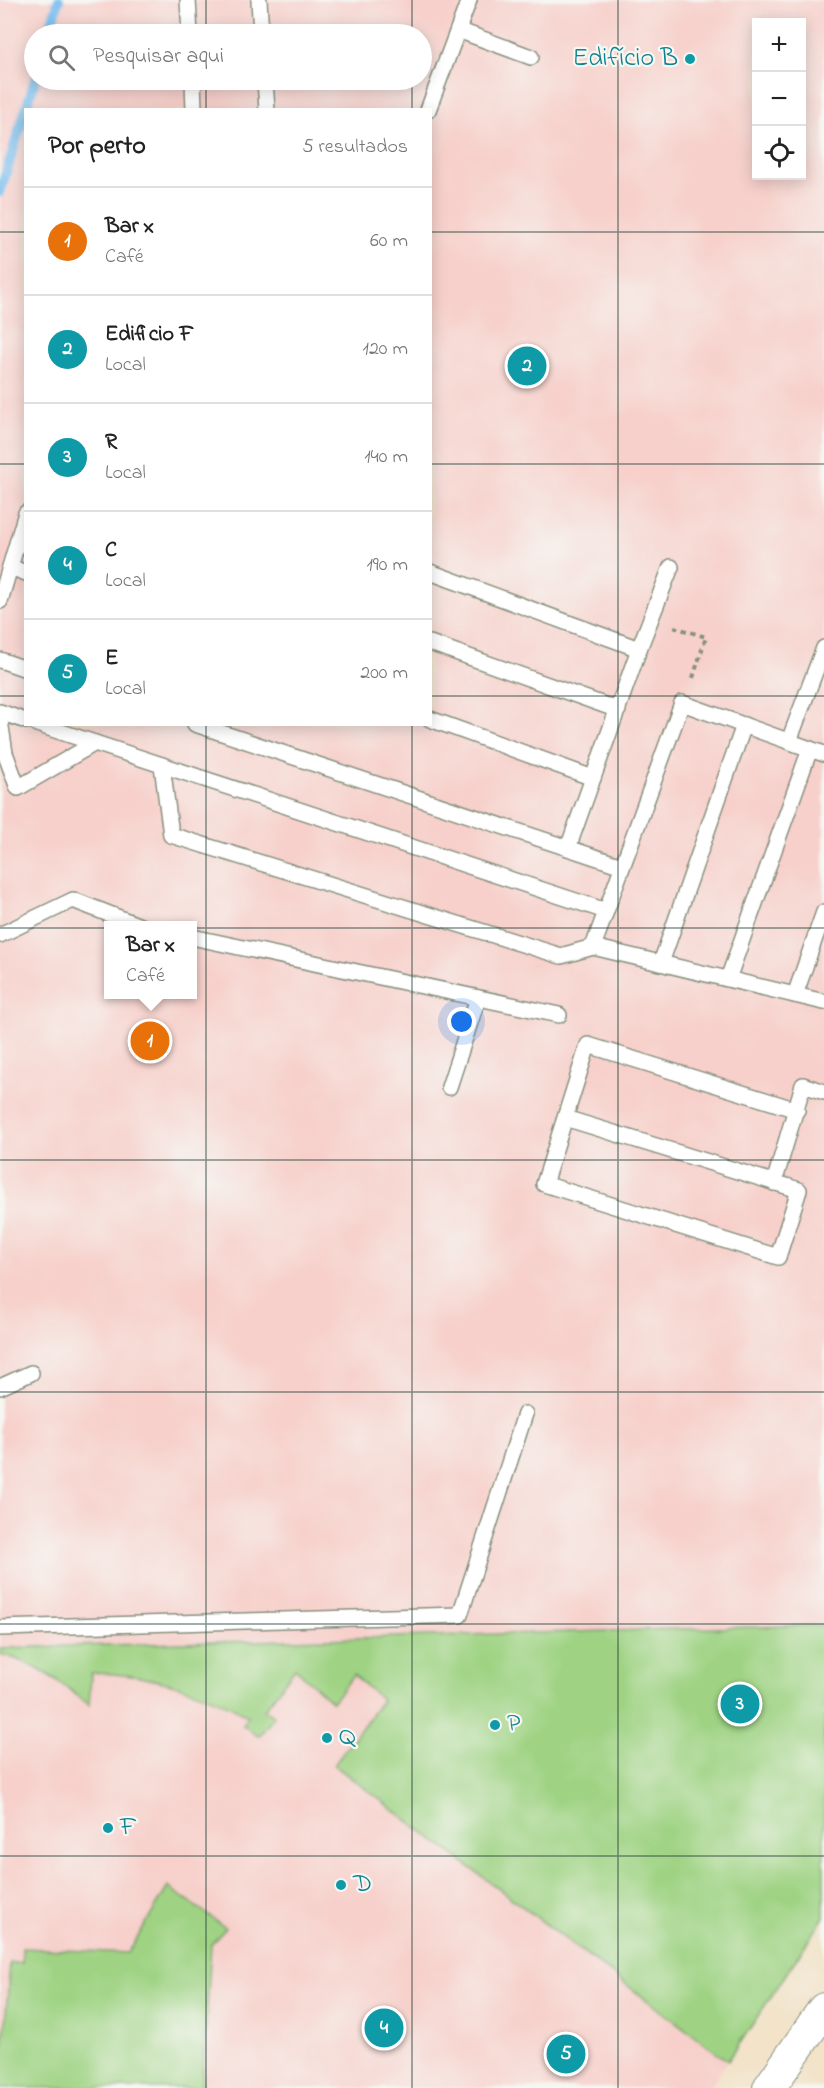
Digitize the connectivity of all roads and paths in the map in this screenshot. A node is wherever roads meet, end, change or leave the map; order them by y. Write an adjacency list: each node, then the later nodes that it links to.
1 (188, 0): 4 (lane)
2 (259, 0): 5 (lane)
3 (469, 0): 6 (lane)
4 (189, 24)
5 (260, 24)
6 (458, 30): 7 (lane); 12 (lane)
7 (531, 57)
8 (193, 90): 10 (lane)
9 (266, 90): 11 (lane)
10 (194, 108)
11 (267, 108)
12 (429, 108)
13 (24, 520): 14 (lane)
14 (10, 567): 16 (lane); 18 (lane)
15 (671, 567): 22 (lane)
16 (24, 572)
17 (432, 573): 22 (lane)
18 (0, 600)
19 (681, 629): 25 (path)
20 (432, 644): 26 (lane)
21 (824, 648): 34 (lane)
22 (639, 649): 26 (lane)
23 (0, 660): 24 (lane)
24 (24, 668)
25 (703, 685)
26 (618, 710): 38 (lane)
27 (0, 712): 28 (lane)
28 (24, 720)
29 (432, 720): 38 (lane)
30 (0, 721): 35 (lane)
31 (744, 725): 34 (lane); 40 (lane); 47 (lane)
32 (43, 726): 35 (lane)
33 (203, 726): 39 (lane)
34 (789, 741): 36 (lane)
35 (95, 743): 37 (lane)
36 (817, 751): 48 (lane)
37 (162, 765): 41 (lane); 46 (lane)
38 (593, 778): 39 (lane)
39 (568, 848): 40 (lane)
40 (622, 866): 41 (lane)
41 (606, 911): 46 (lane)
42 (824, 912): 49 (lane)
43 (127, 921): 44 (lane)
44 (0, 935)
45 (197, 938): 50 (lane)
46 (592, 947): 47 (lane)
47 (661, 963): 48 (lane)
48 (728, 979): 49 (lane)
49 (795, 995): 51 (lane)
50 (478, 998): 52 (lane); 53 (lane)
51 (824, 1002)
52 (559, 1015)
53 (449, 1087)
54 (824, 1092): 55 (lane)
55 (796, 1110): 56 (lane); 57 (lane)
56 (565, 1118): 57 (lane); 57 (lane)
57 (774, 1183)
58 (32, 1373): 59 (lane)
59 (0, 1387)
60 (525, 1414): 61 (lane)
61 (0, 1628)
62 (824, 2009): 63 (street)
63 (769, 2088)

